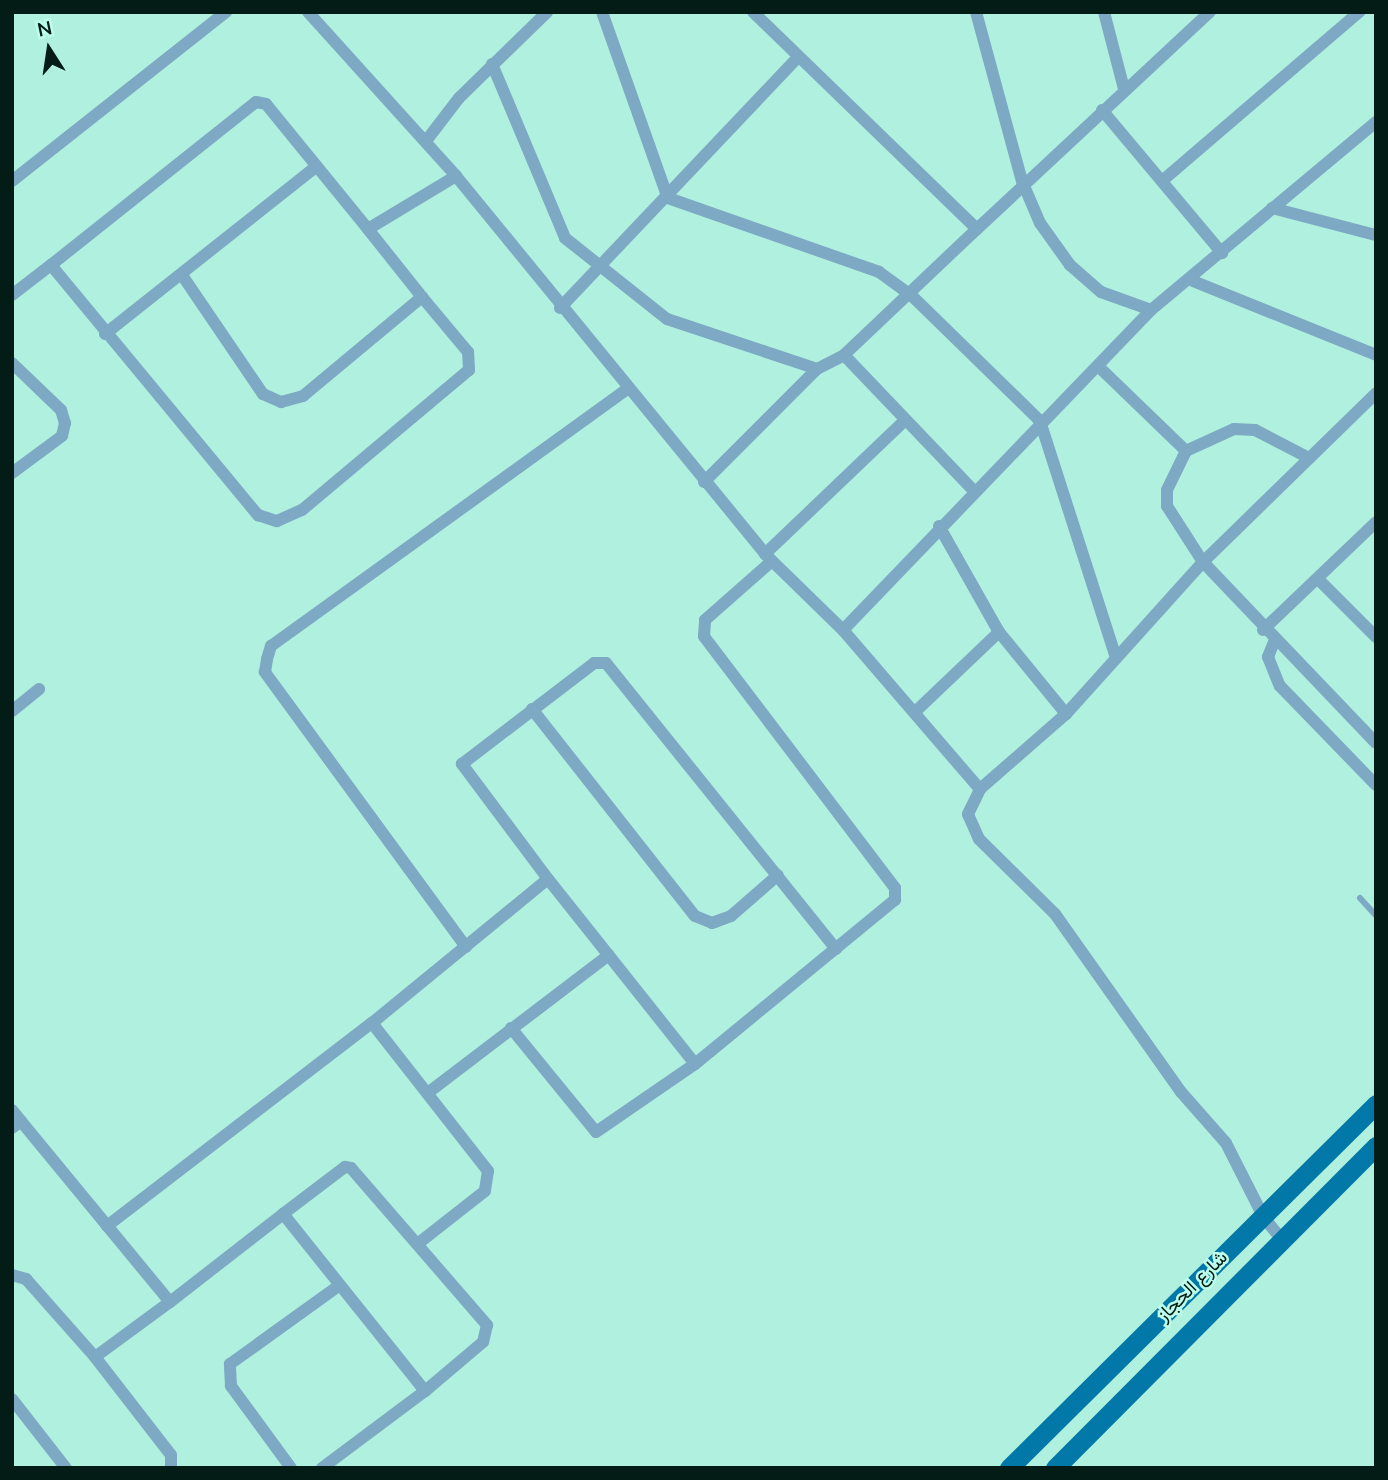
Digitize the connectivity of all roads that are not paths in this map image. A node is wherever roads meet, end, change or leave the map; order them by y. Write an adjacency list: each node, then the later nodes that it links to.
1 (226, 12): 18 (street)
2 (308, 12): 15 (street)
3 (547, 12): 11 (street)
4 (602, 12): 21 (street)
5 (753, 12): 10 (street)
6 (976, 12): 19 (street)
7 (1104, 12): 12 (street)
8 (1210, 12): 12 (street)
9 (1359, 12): 20 (street)
10 (797, 58): 21 (street); 24 (street)
11 (492, 64): 15 (street); 28 (street)
12 (1124, 89): 13 (street)
13 (1102, 110): 19 (street); 20 (street)
14 (1376, 122): 22 (street)
15 (426, 141): 17 (street)
16 (317, 166): 23 (street); 27 (street); 29 (street)
17 (456, 176): 23 (street); 34 (street)
18 (12, 181)
19 (1022, 181): 24 (street); 35 (street)
20 (1162, 181): 26 (street)
21 (668, 198): 28 (street); 32 (street)
22 (1272, 208): 25 (street); 26 (street)
23 (368, 229): 33 (street)
24 (977, 229): 32 (street)
25 (1376, 235)
26 (1222, 253): 30 (street)
27 (51, 265): 31 (street); 36 (street)
28 (601, 271): 34 (street); 41 (street)
29 (182, 275): 33 (street); 36 (street)
30 (1193, 281): 35 (street); 38 (street)
31 (12, 295)
32 (911, 295): 37 (street); 45 (street)
33 (422, 297): 36 (street)
34 (561, 308): 42 (street)
35 (1151, 310): 40 (street)
36 (105, 334)
37 (844, 355): 41 (street); 44 (street)
38 (1376, 355)
39 (12, 363): 48 (street)
40 (1099, 367): 45 (street); 46 (street)
41 (817, 369): 49 (street)
42 (627, 389): 49 (street); 74 (street)
43 (1376, 393): 47 (street)
44 (904, 421): 50 (street); 53 (street)
45 (1040, 421): 50 (street); 61 (street)
46 (1186, 451): 47 (street); 54 (street)
47 (1308, 458): 54 (street)
48 (12, 473)
49 (704, 482): 53 (street)
50 (974, 491): 51 (street)
51 (939, 526): 57 (street); 58 (street)
52 (1374, 527): 55 (street)
53 (769, 558): 57 (street); 75 (street)
54 (1203, 562): 56 (street); 61 (street)
55 (1318, 579): 56 (street); 59 (street)
56 (1263, 630): 60 (street)
57 (842, 631): 65 (street)
58 (999, 632): 65 (street); 66 (street)
59 (1376, 637)
60 (1274, 642): 67 (street); 68 (street)
61 (1116, 658): 66 (street)
62 (39, 689): 64 (street)
63 (532, 709): 70 (street); 70 (street); 71 (street)
64 (12, 711)
65 (915, 712): 69 (street)
66 (1066, 714): 69 (street)
67 (1376, 743)
68 (1376, 785)
69 (980, 789): 85 (street)
70 (778, 876): 75 (street)
71 (548, 879): 74 (street); 76 (street)
72 (1360, 898): 73 (lane)
73 (1376, 916)
74 (466, 947): 77 (street)
75 (836, 949): 79 (street)
76 (609, 954): 78 (street); 79 (street)
77 (372, 1023): 80 (street); 86 (street)
78 (512, 1028): 79 (street); 80 (street)
79 (695, 1064)
80 (429, 1092): 88 (street)
81 (1376, 1104): 85 (main road, شارع الحجاز)
82 (15, 1120): 86 (street)
83 (1376, 1146): 87 (main road, شارع الحجاز)
84 (283, 1214): 88 (street); 90 (street); 91 (street)
85 (1263, 1216): 87 (street); 99 (main road, شارع الحجاز)
86 (107, 1226): 91 (street)
87 (1283, 1241): 100 (main road, شارع الحجاز)
88 (420, 1242): 93 (street)
89 (12, 1275): 92 (street)
90 (340, 1284): 93 (street); 97 (street)
91 (170, 1302): 92 (street)
92 (95, 1357): 96 (street)
93 (425, 1391): 98 (street)
94 (12, 1399): 95 (street)
95 (66, 1468)
96 (171, 1468)
97 (290, 1468)
98 (322, 1468)
99 (1009, 1468)
100 (1055, 1468)

